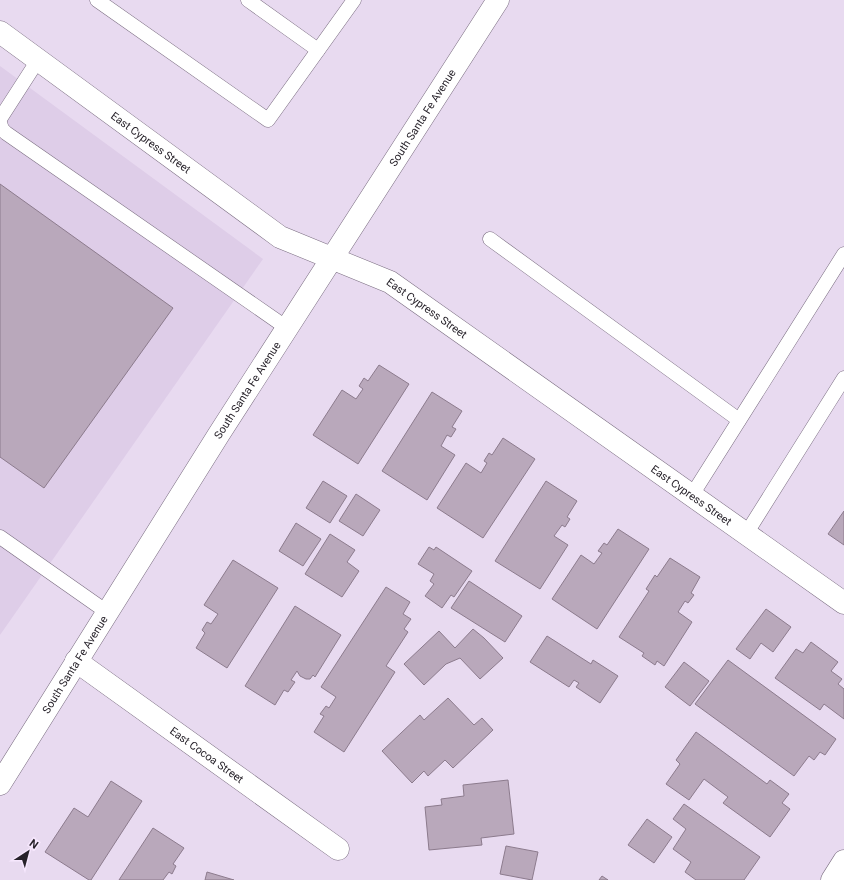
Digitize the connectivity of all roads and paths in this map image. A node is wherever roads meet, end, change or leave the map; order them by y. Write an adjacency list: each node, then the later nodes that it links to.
1 (97, 0): 6 (lane)
2 (248, 0): 6 (lane)
3 (354, 0): 6 (lane)
4 (498, 0): 12 (street, South Santa Fe Avenue)
5 (0, 32): 7 (street, East Cypress Street)
6 (318, 50)
7 (38, 60): 8 (lane); 12 (street, East Cypress Street)
8 (0, 119)
9 (0, 123): 13 (lane)
10 (490, 239): 15 (lane)
11 (844, 254): 15 (lane)
12 (332, 258): 13 (street, South Santa Fe Avenue); 16 (street, East Cypress Street)
13 (287, 328): 20 (street, South Santa Fe Avenue)
14 (844, 378): 17 (lane)
15 (739, 420): 16 (lane)
16 (692, 495): 17 (street, East Cypress Street)
17 (746, 534): 19 (street, East Cypress Street)
18 (0, 537): 20 (lane)
19 (844, 603)
20 (107, 612): 21 (street, South Santa Fe Avenue)
21 (76, 661): 22 (street, South Santa Fe Avenue); 23 (street, East Cocoa Street)
22 (0, 784)
23 (338, 849)
24 (844, 861): 25 (street)
25 (832, 880)

